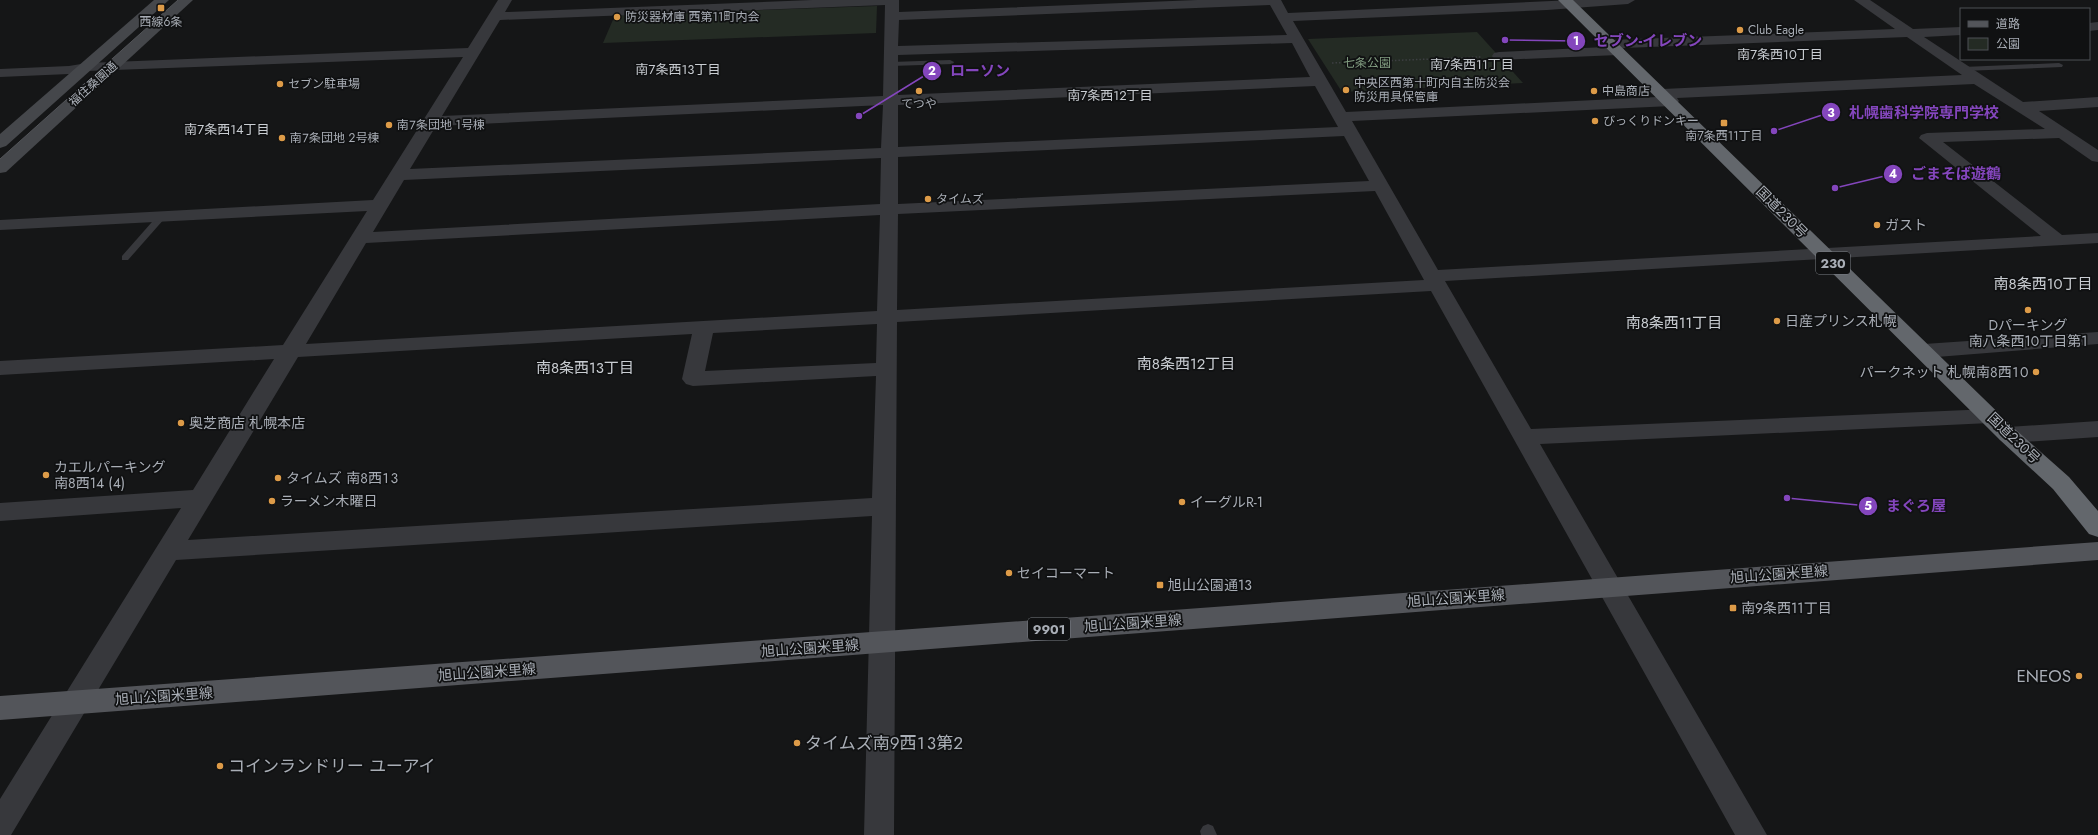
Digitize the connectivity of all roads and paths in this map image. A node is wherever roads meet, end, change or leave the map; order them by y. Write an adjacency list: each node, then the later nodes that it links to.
1 (162, 0): 19 (street, 福住桑園通)
2 (186, 0): 20 (street, 福住桑園通)
3 (1628, 0): 5 (street)
4 (1861, 0): 10 (street)
5 (1567, 2): 7 (street); 12 (highway, 国道230号 / 230)
6 (892, 6): 7 (street); 8 (street); 15 (street)
7 (1277, 6): 11 (street)
8 (500, 8): 13 (street)
9 (1960, 31): 10 (street)
10 (1910, 33): 12 (street); 21 (street)
11 (1296, 39): 15 (street); 24 (street)
12 (1614, 48): 14 (street); 25 (highway, 国道230号 / 230)
13 (473, 52): 20 (street); 29 (street)
14 (1499, 56): 17 (path)
15 (891, 58): 16 (lane); 26 (street)
16 (950, 62)
17 (1332, 63)
18 (2059, 65): 21 (lane)
19 (88, 67): 20 (street); 22 (street); 32 (street, 福住桑園通)
20 (112, 67): 35 (street, 福住桑園通)
21 (1963, 69): 23 (street)
22 (0, 73)
23 (1978, 79): 25 (street); 28 (street)
24 (1320, 81): 26 (street); 30 (street)
25 (1667, 98): 30 (street); 45 (highway, 国道230号 / 230)
26 (890, 101): 29 (street); 33 (street)
27 (2098, 102): 28 (street)
28 (2021, 107): 31 (street)
29 (432, 121): 36 (street)
30 (1345, 124): 33 (street); 37 (street)
31 (2063, 133): 34 (street); 44 (street)
32 (0, 143)
33 (890, 152): 36 (street); 39 (street)
34 (2098, 156)
35 (0, 168)
36 (398, 175): 38 (street)
37 (1380, 186): 39 (street); 47 (street)
38 (380, 205): 40 (street); 42 (street)
39 (889, 209): 42 (street); 48 (street)
40 (162, 216): 41 (street); 46 (lane)
41 (0, 225)
42 (360, 238): 52 (street)
43 (2098, 238): 44 (street)
44 (2058, 240): 45 (street)
45 (1824, 254): 47 (street); 51 (highway, 国道230号 / 230)
46 (125, 258)
47 (1434, 280): 48 (street); 58 (street)
48 (887, 317): 49 (street); 54 (street)
49 (704, 328): 52 (street); 54 (street)
50 (2098, 338): 51 (street)
51 (1924, 351): 55 (highway, 国道230号 / 230)
52 (291, 352): 53 (street); 59 (street)
53 (0, 368)
54 (886, 369): 60 (street)
55 (1990, 416): 57 (highway, 国道230号 / 230); 58 (street)
56 (2098, 429): 57 (street)
57 (2008, 435): 62 (highway, 国道230号 / 230)
58 (1524, 437): 65 (street)
59 (201, 498): 61 (street); 63 (street)
60 (884, 506): 63 (street); 66 (street)
61 (0, 512)
62 (2098, 528)
63 (168, 551): 67 (street)
64 (2098, 551): 65 (main road, 旭山公園米里線 / 9901)
65 (1609, 586): 66 (main road, 旭山公園米里線 / 9901); 71 (street)
66 (882, 642): 67 (main road, 旭山公園米里線 / 9901); 70 (street)
67 (76, 703): 68 (main road, 旭山公園米里線 / 9901); 69 (street)
68 (0, 708)
69 (0, 826)
70 (879, 835)
71 (1752, 835)

